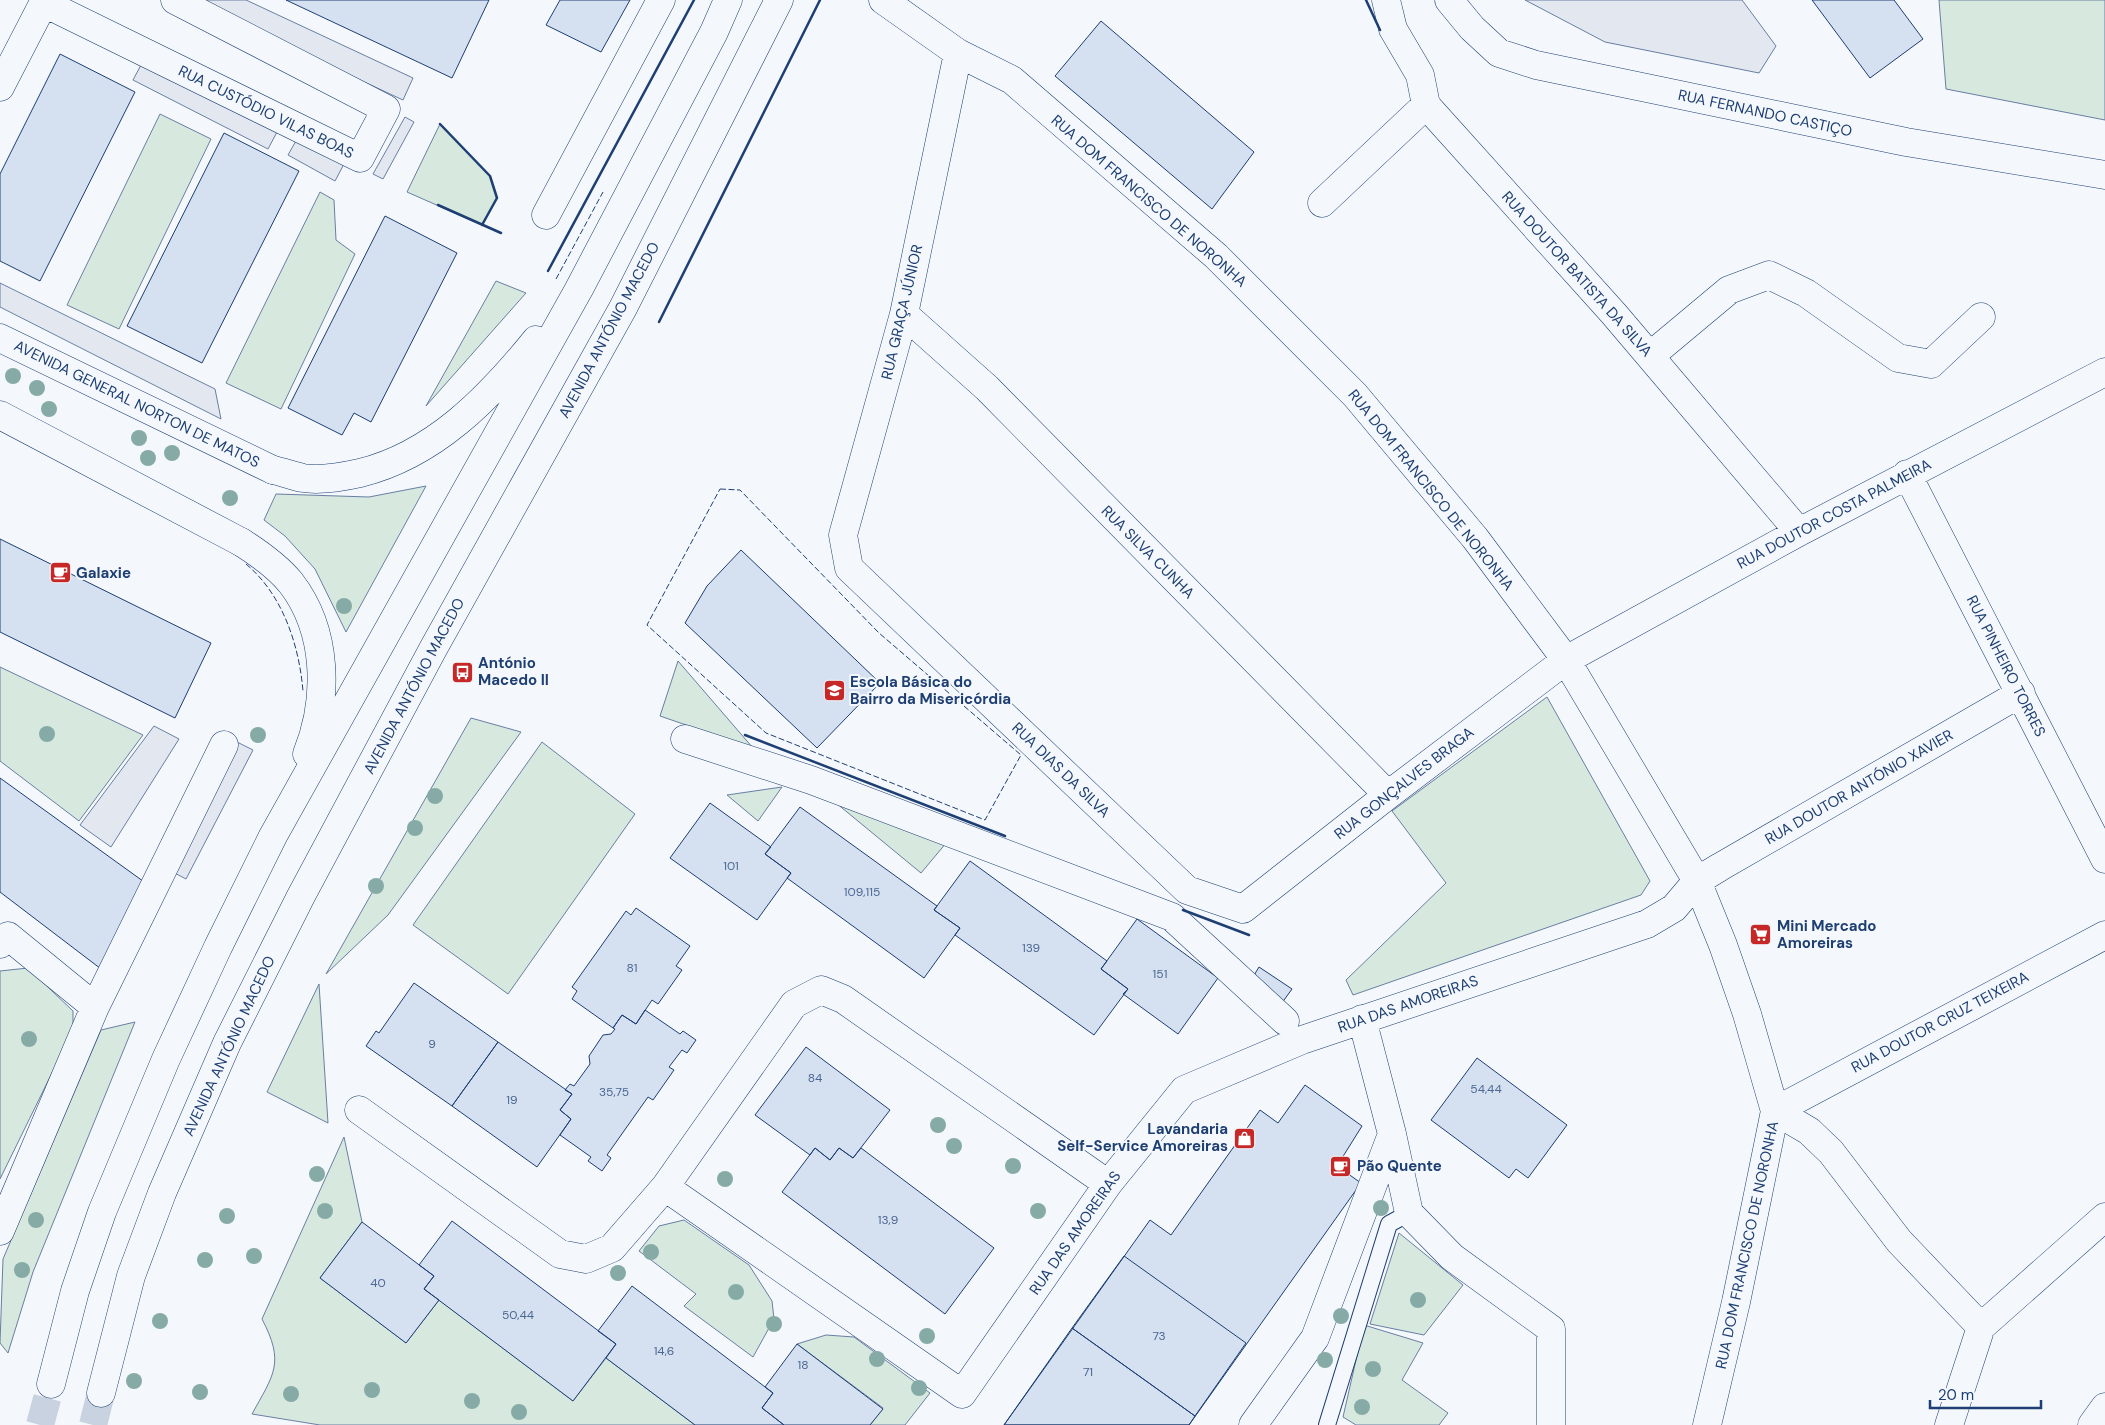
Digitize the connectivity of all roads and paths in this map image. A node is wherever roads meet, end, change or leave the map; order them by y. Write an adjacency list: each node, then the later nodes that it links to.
1 (175, 0): 8 (main road, RUA CUSTÓDIO VILAS BOAS)
2 (661, 0): 14 (main road)
3 (728, 0): 15 (main road)
4 (779, 0): 49 (main road, AVENIDA ANTÓNIO MACEDO)
5 (883, 0): 9 (main road, RUA DOM FRANCISCO DE NORONHA)
6 (1386, 0): 11 (main road)
7 (1449, 0): 12 (main road, RUA FERNANDO CASTIÇO)
8 (44, 2): 10 (main road, RUA CUSTÓDIO VILAS BOAS)
9 (958, 53): 16 (main road, RUA GRAÇA JÚNIOR); 25 (main road, RUA DOM FRANCISCO DE NORONHA)
10 (0, 87)
11 (1426, 105): 13 (main road); 19 (main road, RUA DOUTOR BATISTA DA SILVA)
12 (2105, 175)
13 (1322, 203)
14 (546, 215)
15 (579, 289): 18 (main road, AVENIDA GENERAL NORTON DE MATOS); 30 (main road)
16 (904, 314): 24 (main road, RUA GRAÇA JÚNIOR); 29 (main road, RUA SILVA CUNHA)
17 (1981, 317): 19 (main road)
18 (0, 338)
19 (1650, 356): 23 (main road, RUA DOUTOR BATISTA DA SILVA)
20 (2105, 372): 22 (main road, RUA DOUTOR COSTA PALMEIRA)
21 (0, 415): 30 (main road)
22 (1907, 474): 23 (main road, RUA DOUTOR COSTA PALMEIRA); 26 (main road, RUA PINHEIRO TORRES)
23 (1799, 532): 25 (main road, RUA DOUTOR COSTA PALMEIRA)
24 (849, 568): 33 (main road, RUA DIAS DA SILVA)
25 (1566, 660): 29 (main road, RUA GONÇALVES BRAGA); 32 (main road, RUA DOM FRANCISCO DE NORONHA)
26 (2021, 694): 31 (main road, RUA PINHEIRO TORRES); 32 (main road, RUA DOUTOR ANTÓNIO XAVIER)
27 (685, 738): 38 (main road)
28 (224, 745): 36 (main road)
29 (1388, 795): 33 (main road, RUA GONÇALVES BRAGA)
30 (274, 836): 48 (main road)
31 (2105, 859)
32 (1697, 881): 37 (main road, RUA DAS AMOREIRAS); 40 (main road, RUA DOM FRANCISCO DE NORONHA)
33 (1243, 908)
34 (2105, 934): 40 (main road, RUA DOUTOR CRUZ TEIXEIRA)
35 (0, 944): 36 (main road)
36 (95, 1007): 46 (main road)
37 (1362, 1019): 41 (main road); 42 (main road, RUA DAS AMOREIRAS)
38 (1285, 1021)
39 (359, 1110): 43 (main road)
40 (1776, 1110): 47 (main road); 54 (main road, RUA DOM FRANCISCO DE NORONHA)
41 (1392, 1134): 44 (main road); 51 (main road)
42 (1108, 1184): 43 (main road); 43 (main road, RUA DAS AMOREIRAS)
43 (665, 1188)
44 (1409, 1213): 52 (lane); 53 (main road)
45 (2105, 1217): 47 (main road)
46 (0, 1231)
47 (1982, 1327): 55 (main road)
48 (51, 1384)
49 (101, 1393)
50 (2105, 1407): 56 (main road)
51 (1253, 1425)
52 (1327, 1425)
53 (1551, 1425)
54 (1707, 1425)
55 (1949, 1425)
56 (2092, 1425)

